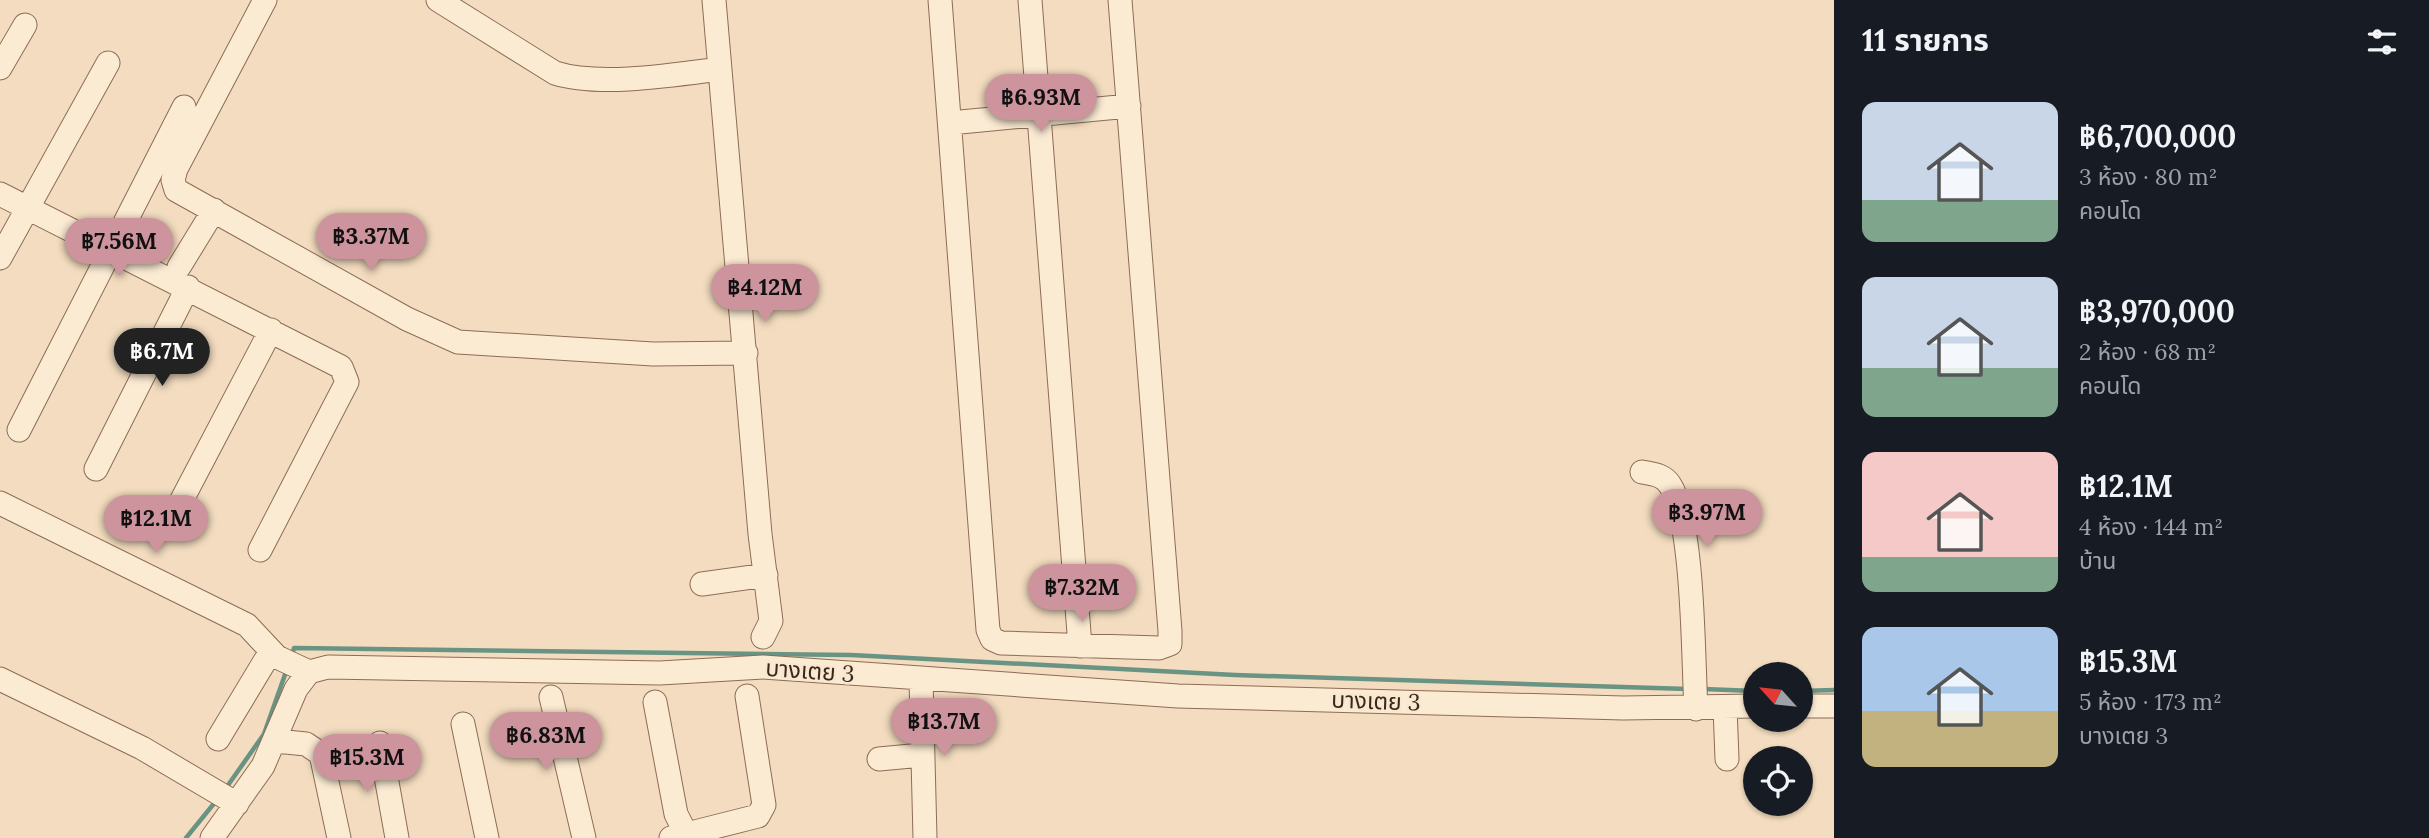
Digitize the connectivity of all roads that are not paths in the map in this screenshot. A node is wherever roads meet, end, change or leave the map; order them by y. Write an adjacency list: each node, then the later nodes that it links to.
1 (264, 0): 17 (street)
2 (438, 0): 10 (street)
3 (714, 0): 10 (street)
4 (940, 0): 14 (street)
5 (1030, 0): 13 (street)
6 (1120, 0): 11 (street)
7 (24, 25): 9 (street)
8 (108, 63): 16 (street)
9 (0, 68)
10 (720, 69): 22 (street)
11 (1129, 106): 13 (street); 32 (street)
12 (184, 107): 18 (street)
13 (1040, 113): 14 (street); 32 (street)
14 (950, 123): 32 (street)
15 (0, 194): 16 (street)
16 (26, 206): 18 (street); 19 (street)
17 (214, 210): 20 (street); 22 (street)
18 (110, 247): 20 (street); 23 (street)
19 (0, 258)
20 (183, 277): 21 (street); 24 (street)
21 (271, 330): 27 (street); 28 (street)
22 (746, 353): 29 (street)
23 (19, 430)
24 (96, 469)
25 (1642, 472): 36 (street)
26 (0, 503): 33 (street)
27 (176, 511)
28 (260, 550)
29 (766, 575): 30 (street); 31 (street)
30 (702, 584)
31 (763, 637)
32 (1080, 646)
33 (288, 662): 35 (street, บางเตย 3); 45 (street); 46 (street)
34 (0, 679): 51 (street)
35 (921, 679): 36 (street, บางเตย 3); 48 (street)
36 (1695, 695): 43 (street, บางเตย 3)
37 (747, 696): 52 (street)
38 (551, 697): 57 (street)
39 (655, 702): 52 (street)
40 (1743, 706): 43 (street, บางเตย 3)
41 (1813, 706): 42 (street)
42 (1834, 706)
43 (1725, 707): 50 (street)
44 (463, 724): 56 (street)
45 (218, 739)
46 (276, 740): 51 (street); 54 (street)
47 (380, 743): 55 (street)
48 (922, 755): 49 (street); 58 (street)
49 (879, 759)
50 (1727, 759)
51 (232, 801): 53 (street)
52 (682, 837)
53 (212, 838)
54 (339, 838)
55 (397, 838)
56 (487, 838)
57 (584, 838)
58 (926, 838)

